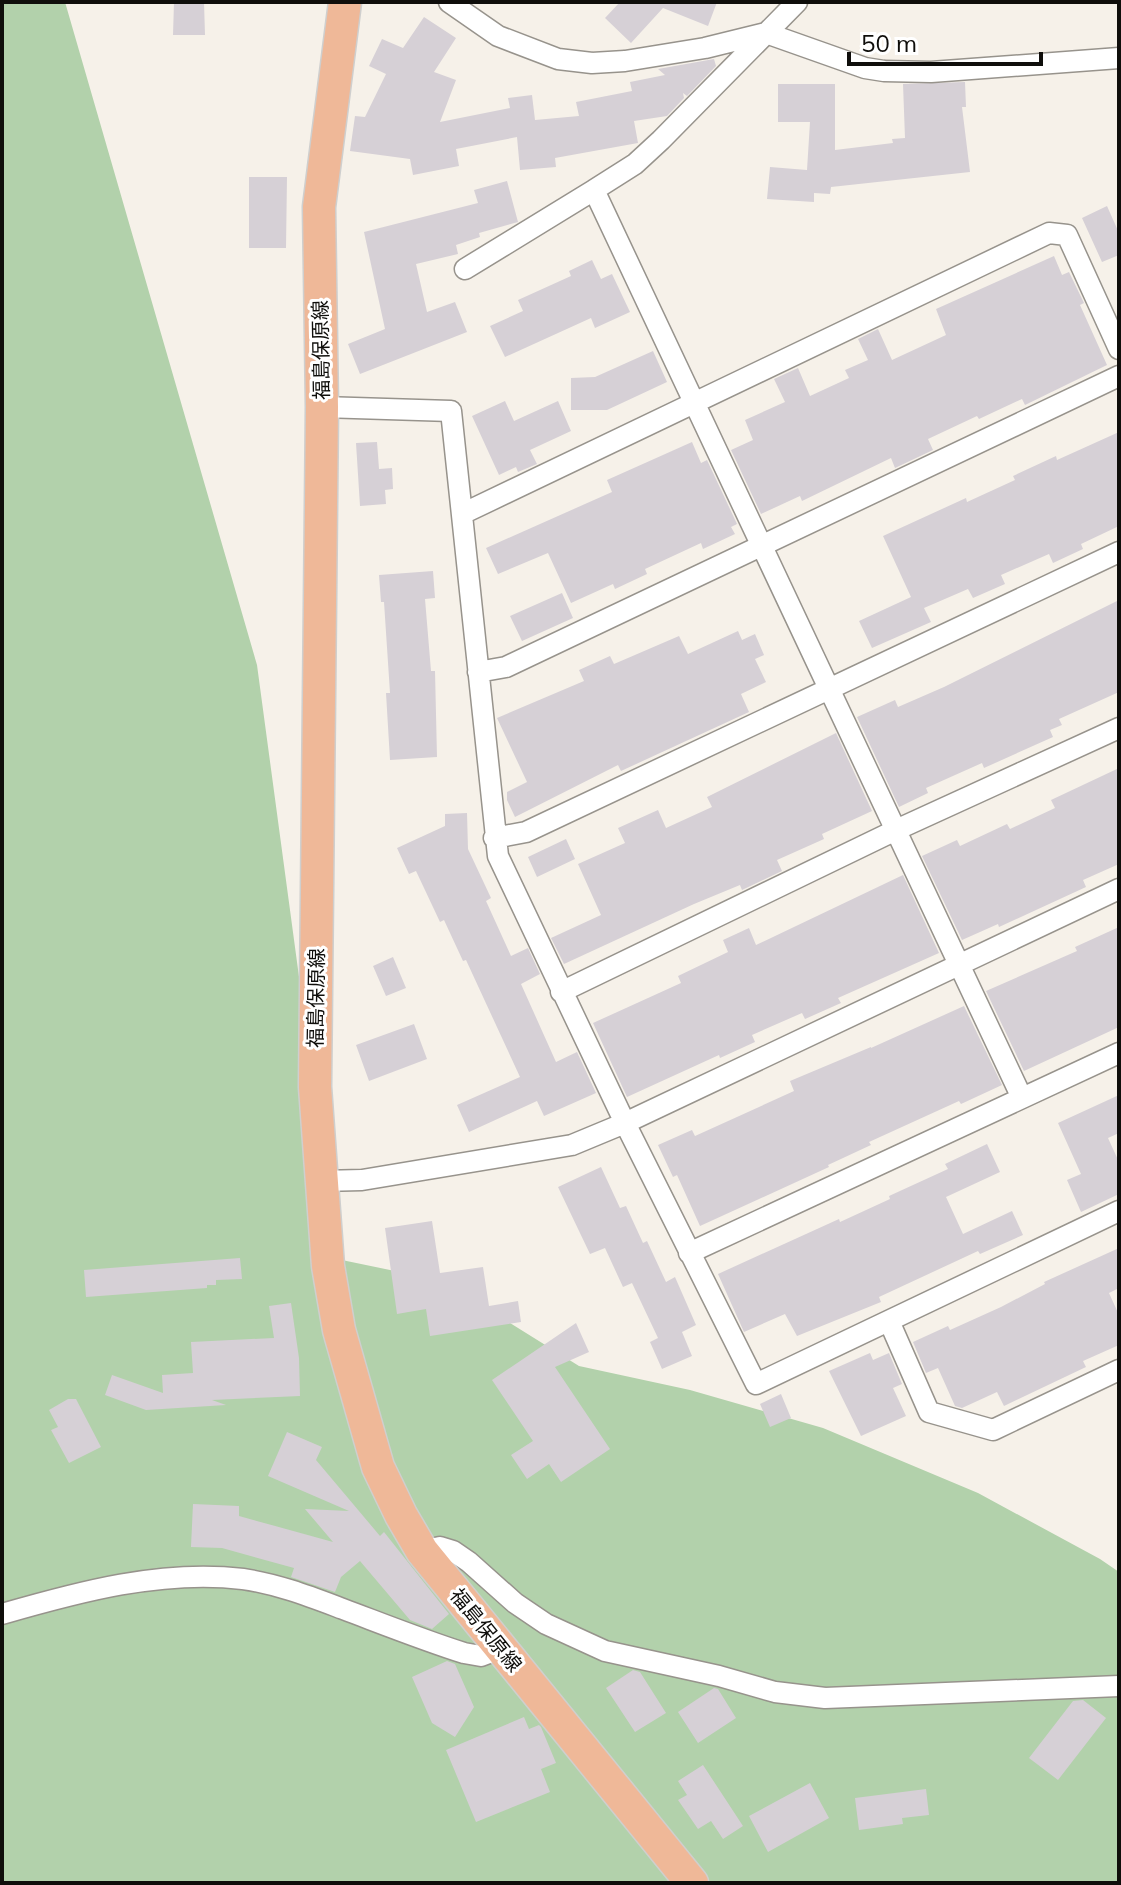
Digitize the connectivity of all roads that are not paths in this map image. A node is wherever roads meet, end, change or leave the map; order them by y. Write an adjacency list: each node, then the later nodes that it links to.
1 (345, 2): 11 (main road, 福島保原線)
2 (449, 2): 4 (street)
3 (797, 2): 4 (street)
4 (766, 33): 5 (street); 6 (street)
5 (1119, 58)
6 (594, 190): 7 (street); 10 (street)
7 (465, 269)
8 (1119, 349): 10 (street)
9 (1119, 376): 13 (street)
10 (694, 403): 12 (street); 13 (street)
11 (322, 407): 12 (street); 26 (main road, 福島保原線)
12 (462, 514): 15 (street)
13 (761, 545): 15 (street); 16 (street)
14 (1119, 552): 16 (street)
15 (478, 672): 19 (street)
16 (829, 689): 18 (street); 19 (street)
17 (1119, 728): 18 (street)
18 (896, 830): 21 (street); 22 (street)
19 (494, 838): 22 (street)
20 (1119, 889): 21 (street)
21 (959, 965): 24 (street); 25 (street)
22 (561, 992): 25 (street)
23 (1119, 1053): 24 (street)
24 (1022, 1098): 28 (street)
25 (625, 1123): 26 (street); 28 (street)
26 (321, 1181): 31 (main road, 福島保原線)
27 (1119, 1211): 29 (street)
28 (689, 1253): 29 (street)
29 (889, 1321): 30 (street)
30 (1119, 1370)
31 (422, 1551): 33 (main road, 福島保原線); 34 (street)
32 (2, 1614): 33 (street)
33 (502, 1648): 35 (main road, 福島保原線)
34 (1119, 1686)
35 (692, 1883)

